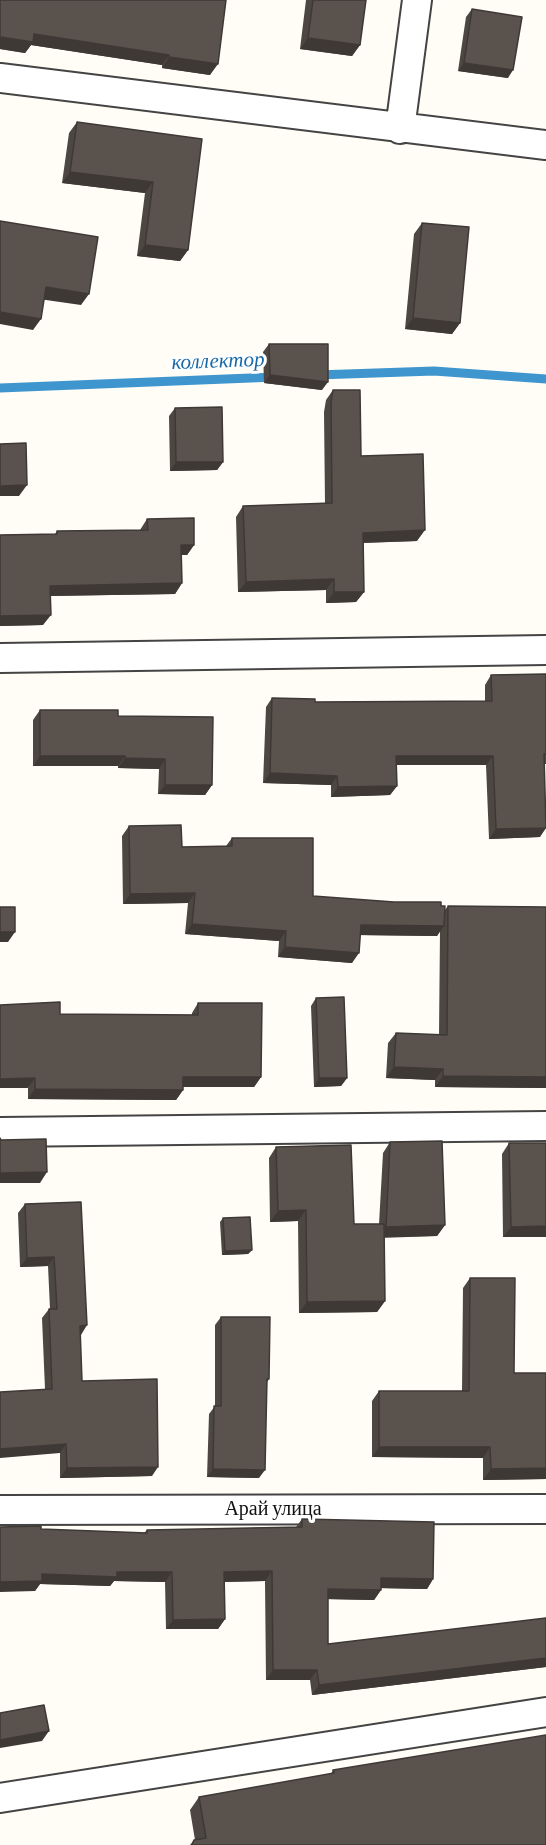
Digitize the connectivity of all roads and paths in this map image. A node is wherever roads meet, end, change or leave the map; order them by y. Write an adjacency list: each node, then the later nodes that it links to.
1 (417, 0): 3 (street)
2 (0, 78): 3 (street)
3 (400, 129): 4 (street)
4 (546, 145)
5 (546, 650): 6 (street)
6 (0, 658)
7 (546, 1126): 8 (street)
8 (0, 1132)
9 (546, 1509): 10 (street, Арай улица)
10 (0, 1510)
11 (546, 1712): 12 (street)
12 (0, 1798)

